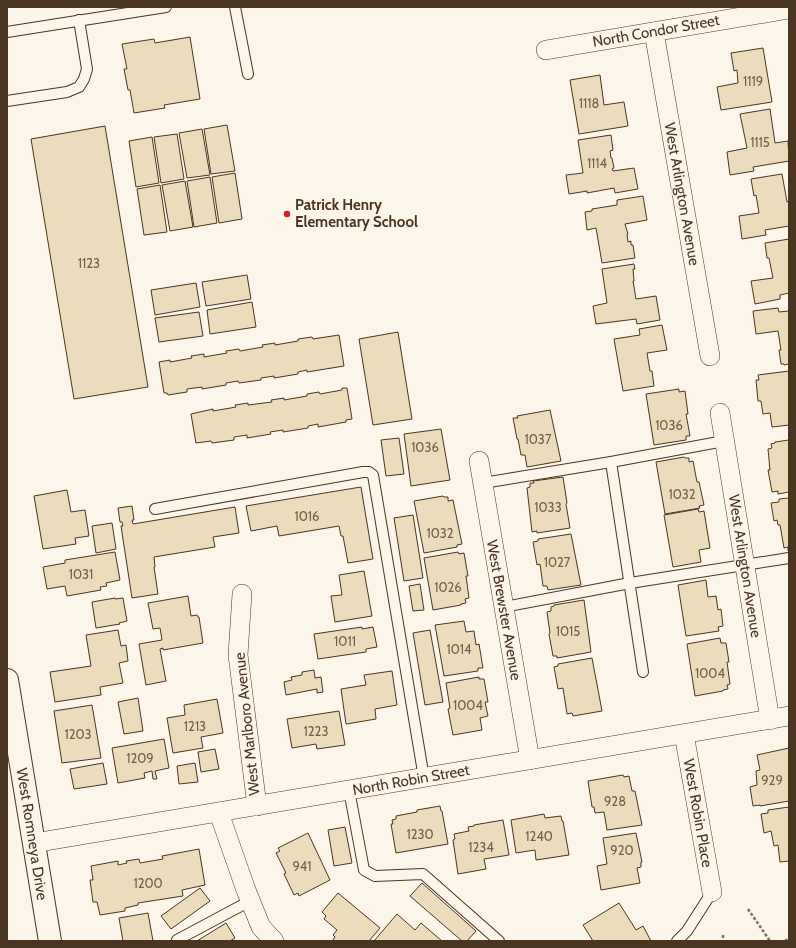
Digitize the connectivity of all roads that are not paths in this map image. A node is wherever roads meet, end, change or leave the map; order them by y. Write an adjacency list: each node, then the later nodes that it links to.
1 (166, 7): 4 (lane)
2 (235, 7): 8 (lane)
3 (789, 9): 6 (street, North Condor Street)
4 (79, 20): 5 (lane); 9 (lane)
5 (7, 32)
6 (654, 32): 7 (street, North Condor Street); 10 (street, West Arlington Avenue)
7 (546, 50)
8 (248, 74)
9 (7, 101)
10 (710, 356)
11 (720, 412): 12 (street, West Arlington Avenue)
12 (724, 441): 14 (lane); 18 (street, West Arlington Avenue)
13 (479, 461): 15 (street, West Brewster Avenue)
14 (610, 462): 15 (lane); 19 (lane)
15 (483, 483): 21 (street, West Brewster Avenue)
16 (155, 509): 28 (lane)
17 (789, 558): 18 (lane)
18 (744, 564): 19 (lane); 25 (street, West Arlington Avenue)
19 (630, 584): 21 (lane); 22 (lane)
20 (242, 594): 30 (street, West Marlboro Avenue)
21 (504, 607): 27 (street, West Brewster Avenue)
22 (643, 672)
23 (7, 680): 32 (street, West Romneya Drive)
24 (789, 716): 25 (street, North Robin Street)
25 (770, 720): 26 (street, North Robin Street)
26 (684, 734): 27 (street, North Robin Street); 33 (street, West Robin Place)
27 (530, 760): 28 (street, North Robin Street)
28 (424, 778): 29 (street, North Robin Street)
29 (349, 790): 30 (street, North Robin Street); 38 (lane)
30 (257, 806): 31 (street, North Robin Street)
31 (219, 813): 32 (street, North Robin Street); 34 (street)
32 (34, 844): 36 (street, West Romneya Drive)
33 (712, 892): 39 (lane)
34 (250, 901): 35 (lane); 37 (street)
35 (177, 940)
36 (50, 941)
37 (274, 941)
38 (499, 941)
39 (677, 941)

